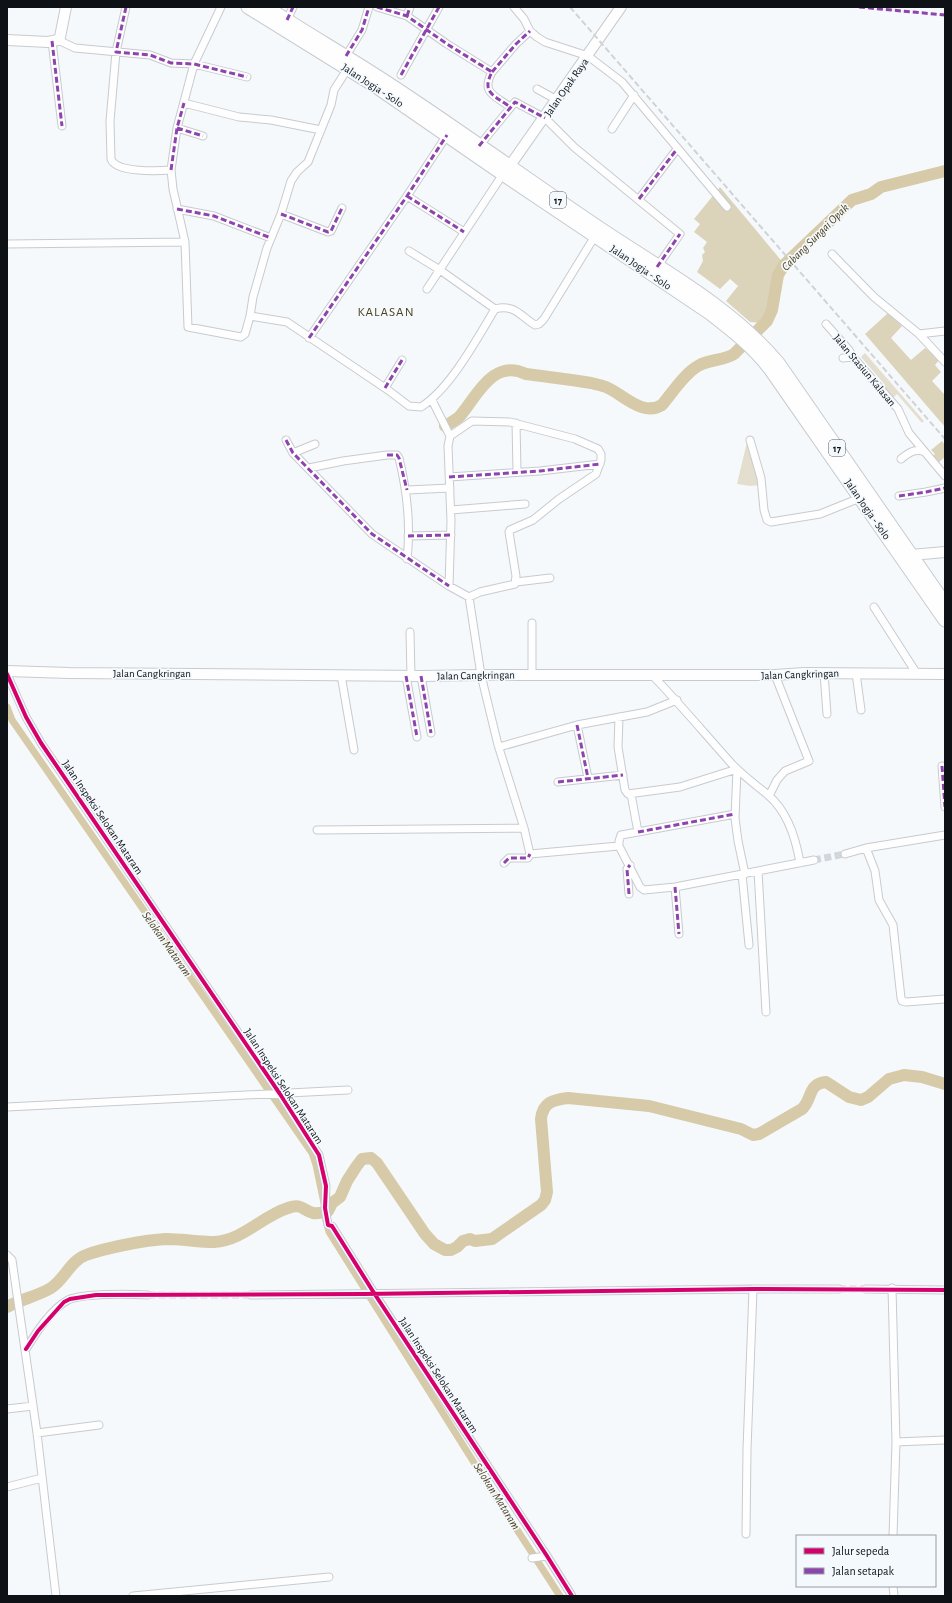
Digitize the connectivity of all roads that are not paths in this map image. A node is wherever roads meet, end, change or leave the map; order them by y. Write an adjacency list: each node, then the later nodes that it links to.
1 (66, 7): 18 (main road)
2 (126, 7): 19 (street)
3 (221, 7): 22 (street)
4 (248, 7): 21 (highway, Jalan Jogja - Solo / 17)
5 (266, 7): 14 (highway, Jalan Jogja - Solo / 17)
6 (293, 7): 14 (street)
7 (369, 7): 21 (street)
8 (377, 7): 13 (street)
9 (410, 7): 13 (street)
10 (439, 7): 15 (street)
11 (514, 7): 16 (street)
12 (621, 7): 20 (main road, Jalan Opak Raya)
13 (407, 16): 15 (street)
14 (287, 20): 21 (highway, Jalan Jogja - Solo / 17)
15 (426, 30): 23 (street); 24 (street)
16 (530, 31): 20 (street); 23 (street)
17 (7, 40): 18 (main road)
18 (55, 41): 19 (street); 32 (street)
19 (116, 52): 22 (street); 40 (street)
20 (588, 56): 27 (street); 28 (main road, Jalan Opak Raya)
21 (347, 62): 35 (street); 36 (highway, Jalan Jogja - Solo / 17)
22 (194, 64): 25 (street); 29 (street)
23 (492, 72): 30 (street)
24 (400, 75)
25 (247, 77)
26 (537, 89): 28 (street)
27 (634, 95): 34 (street); 39 (street)
28 (557, 100): 31 (main road, Jalan Opak Raya)
29 (184, 103): 33 (street); 35 (street)
30 (510, 107): 31 (street); 38 (street)
31 (545, 118): 41 (main road, Jalan Opak Raya); 43 (street)
32 (62, 126)
33 (177, 128): 37 (street); 40 (street)
34 (612, 129)
35 (321, 130): 47 (street)
36 (453, 135): 38 (highway, Jalan Jogja - Solo / 17); 41 (highway, Jalan Jogja - Solo / 17); 42 (street)
37 (203, 136)
38 (479, 146): 41 (highway, Jalan Jogja - Solo / 17)
39 (677, 149): 43 (street); 44 (street)
40 (171, 170): 46 (street)
41 (506, 171): 48 (street); 49 (highway, Jalan Jogja - Solo / 17); 55 (highway, Jalan Jogja - Solo / 17)
42 (407, 196): 48 (street); 64 (street)
43 (639, 199): 55 (street)
44 (727, 207)
45 (342, 208): 47 (street)
46 (177, 209): 50 (street); 51 (street)
47 (281, 214): 50 (street)
48 (464, 232): 56 (street)
49 (594, 236): 58 (street); 61 (highway, Jalan Jogja - Solo / 17)
50 (271, 238): 59 (street)
51 (185, 242): 52 (street); 59 (street)
52 (7, 244)
53 (408, 251): 56 (street)
54 (832, 254): 63 (street)
55 (657, 267): 61 (highway, Jalan Jogja - Solo / 17)
56 (440, 270): 57 (street); 58 (street)
57 (427, 289)
58 (495, 309): 71 (street)
59 (250, 316): 64 (street)
60 (826, 324): 66 (street, Jalan Stasiun Kalasan)
61 (734, 326): 65 (highway, Jalan Jogja - Solo / 17)
62 (945, 331): 63 (street)
63 (919, 334): 69 (street)
64 (309, 338): 70 (street)
65 (757, 347): 89 (highway, Jalan Jogja - Solo / 17); 95 (highway, Jalan Jogja - Solo / 17)
66 (853, 357): 67 (street); 77 (street, Jalan Stasiun Kalasan)
67 (842, 358)
68 (402, 360): 70 (street)
69 (945, 362)
70 (385, 388): 71 (street)
71 (432, 400): 73 (street)
72 (516, 424): 73 (street); 80 (street); 82 (street)
73 (450, 436): 84 (street)
74 (286, 440): 78 (street)
75 (750, 440): 89 (street)
76 (315, 444): 78 (street)
77 (925, 452): 79 (street); 83 (street, Jalan Stasiun Kalasan)
78 (293, 453): 81 (street)
79 (901, 459)
80 (600, 464): 82 (street); 98 (street)
81 (309, 468): 87 (street); 96 (street)
82 (516, 472): 84 (street)
83 (945, 476)
84 (449, 477): 85 (street)
85 (450, 488): 87 (street); 91 (street)
86 (945, 488): 88 (street)
87 (406, 490): 93 (street)
88 (899, 496)
89 (860, 498): 95 (highway, Jalan Jogja - Solo / 17)
90 (525, 504): 91 (street)
91 (451, 510): 92 (street)
92 (452, 535): 93 (street); 99 (street)
93 (408, 536): 96 (street)
94 (945, 552): 95 (main road)
95 (907, 558): 101 (highway, Jalan Jogja - Solo / 17); 103 (highway, Jalan Jogja - Solo / 17)
96 (408, 559): 99 (street)
97 (550, 578): 98 (street)
98 (516, 582): 100 (street)
99 (449, 586): 100 (street)
100 (469, 597): 113 (street)
101 (945, 604)
102 (874, 607): 110 (street)
103 (945, 620)
104 (532, 623): 114 (street)
105 (410, 632): 116 (street)
106 (7, 671): 112 (main road, Jalan Cangkringan)
107 (824, 672): 108 (main road, Jalan Cangkringan); 115 (main road, Jalan Cangkringan); 121 (street)
108 (856, 673): 110 (main road, Jalan Cangkringan); 120 (street)
109 (7, 674): 158 (street, Jalan Inspeksi Selokan Mataram)
110 (917, 674): 111 (main road, Jalan Cangkringan)
111 (945, 674)
112 (341, 675): 116 (main road, Jalan Cangkringan); 127 (street)
113 (481, 675): 114 (main road, Jalan Cangkringan); 117 (main road, Jalan Cangkringan); 126 (street)
114 (532, 675): 118 (main road, Jalan Cangkringan)
115 (775, 675): 118 (main road, Jalan Cangkringan); 134 (street)
116 (408, 676): 117 (main road, Jalan Cangkringan); 125 (street)
117 (421, 676): 124 (street)
118 (653, 676): 119 (street)
119 (677, 700): 122 (street); 129 (street)
120 (861, 710)
121 (827, 714)
122 (619, 717): 123 (street); 130 (street)
123 (577, 725): 126 (street); 131 (street)
124 (431, 733)
125 (417, 737)
126 (499, 747): 137 (street)
127 (354, 750)
128 (942, 766): 135 (street)
129 (737, 769): 133 (street); 134 (street); 136 (street)
130 (623, 775): 131 (street); 133 (street)
131 (588, 778): 132 (street)
132 (558, 782)
133 (631, 794): 139 (street)
134 (769, 796): 147 (street)
135 (945, 807)
136 (735, 814): 139 (street); 150 (street)
137 (524, 828): 138 (street); 143 (street)
138 (317, 830)
139 (638, 832): 141 (street)
140 (945, 835): 142 (street)
141 (619, 846): 143 (street); 148 (street)
142 (866, 848): 144 (street); 155 (street)
143 (530, 854): 146 (street)
144 (845, 854)
145 (814, 860): 147 (street)
146 (504, 863)
147 (800, 863): 149 (street)
148 (630, 865): 151 (street); 152 (street)
149 (758, 871): 150 (street); 156 (street)
150 (744, 874): 151 (street); 154 (street)
151 (675, 887): 153 (street)
152 (629, 894)
153 (679, 934)
154 (749, 945)
155 (945, 999)
156 (766, 1012)
157 (348, 1090): 158 (street)
158 (277, 1094): 159 (street); 166 (street, Jalan Inspeksi Selokan Mataram)
159 (7, 1107)
160 (7, 1255): 169 (street)
161 (892, 1288): 164 (street); 165 (street); 175 (street)
162 (753, 1289): 163 (street); 166 (street); 178 (street)
163 (839, 1289)
164 (866, 1289)
165 (945, 1290)
166 (373, 1293): 168 (street); 180 (street, Jalan Inspeksi Selokan Mataram)
167 (148, 1295): 169 (street)
168 (251, 1295)
169 (26, 1349): 170 (street)
170 (33, 1406): 171 (street); 173 (street)
171 (7, 1409)
172 (99, 1425): 173 (street)
173 (37, 1433): 176 (street)
174 (945, 1440): 175 (street)
175 (896, 1442): 179 (street)
176 (42, 1478): 177 (street); 183 (street)
177 (7, 1487)
178 (746, 1534)
179 (893, 1535)
180 (545, 1556): 181 (street); 185 (street, Jalan Inspeksi Selokan Mataram)
181 (532, 1558)
182 (329, 1577): 184 (street)
183 (56, 1596)
184 (133, 1596)
185 (572, 1596)

